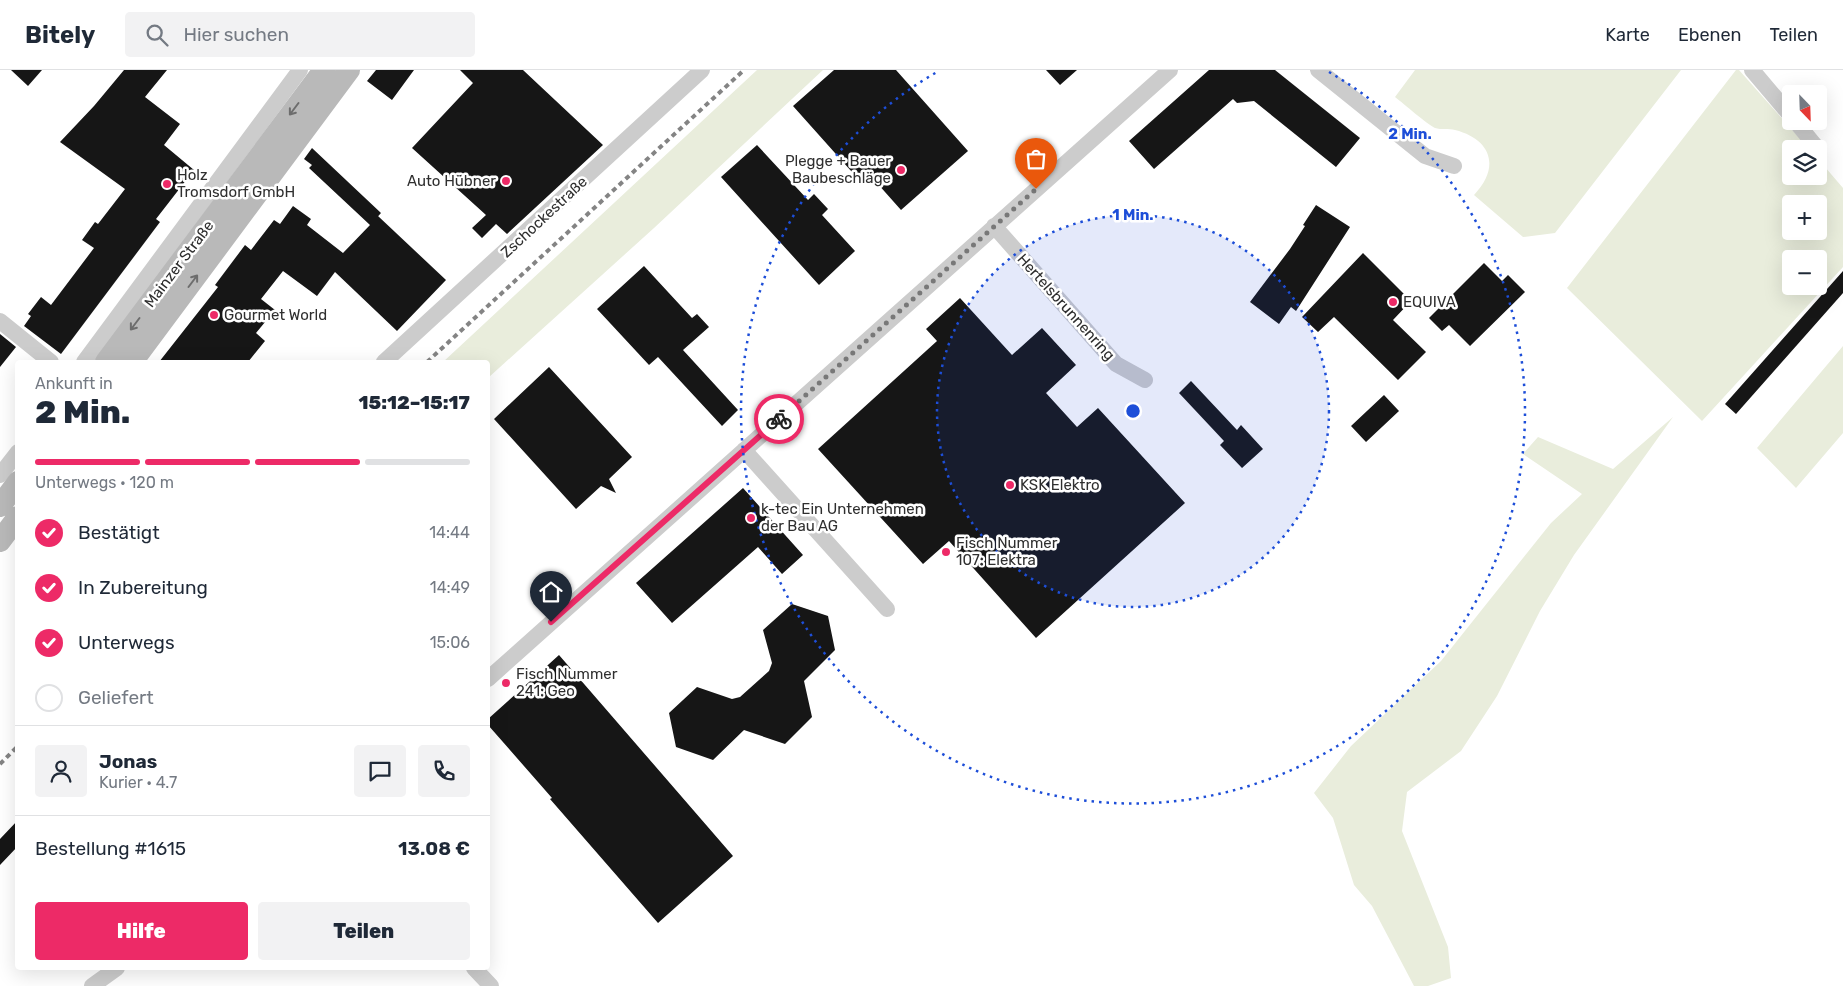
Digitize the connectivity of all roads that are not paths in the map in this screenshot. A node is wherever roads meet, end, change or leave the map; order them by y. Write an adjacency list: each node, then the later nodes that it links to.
1 (300, 70): 15 (street, Mainzer Straße)
2 (324, 70): 16 (main road, Mainzer Straße, one-way to 16)
3 (349, 70): 17 (main road, Mainzer Straße, one-way to 3)
4 (702, 70): 18 (street, Zschockestraße)
5 (1170, 70): 12 (street)
6 (1318, 70): 11 (street)
7 (1752, 70): 8 (street)
8 (1782, 105)
9 (1803, 130): 10 (street)
10 (1811, 140)
11 (1454, 166)
12 (994, 226): 19 (street, Hertelsbrunnenring); 20 (street)
13 (0, 321): 14 (street)
14 (49, 360)
15 (85, 360)
16 (107, 360)
17 (133, 360)
18 (386, 360)
19 (1144, 380)
20 (744, 450): 27 (street); 28 (street)
21 (15, 456): 22 (street)
22 (0, 475)
23 (15, 486): 24 (main road)
24 (0, 506)
25 (15, 521): 26 (main road)
26 (0, 540)
27 (887, 609)
28 (490, 677)
29 (114, 970): 31 (street)
30 (476, 970): 32 (street)
31 (92, 986)
32 (491, 986)

